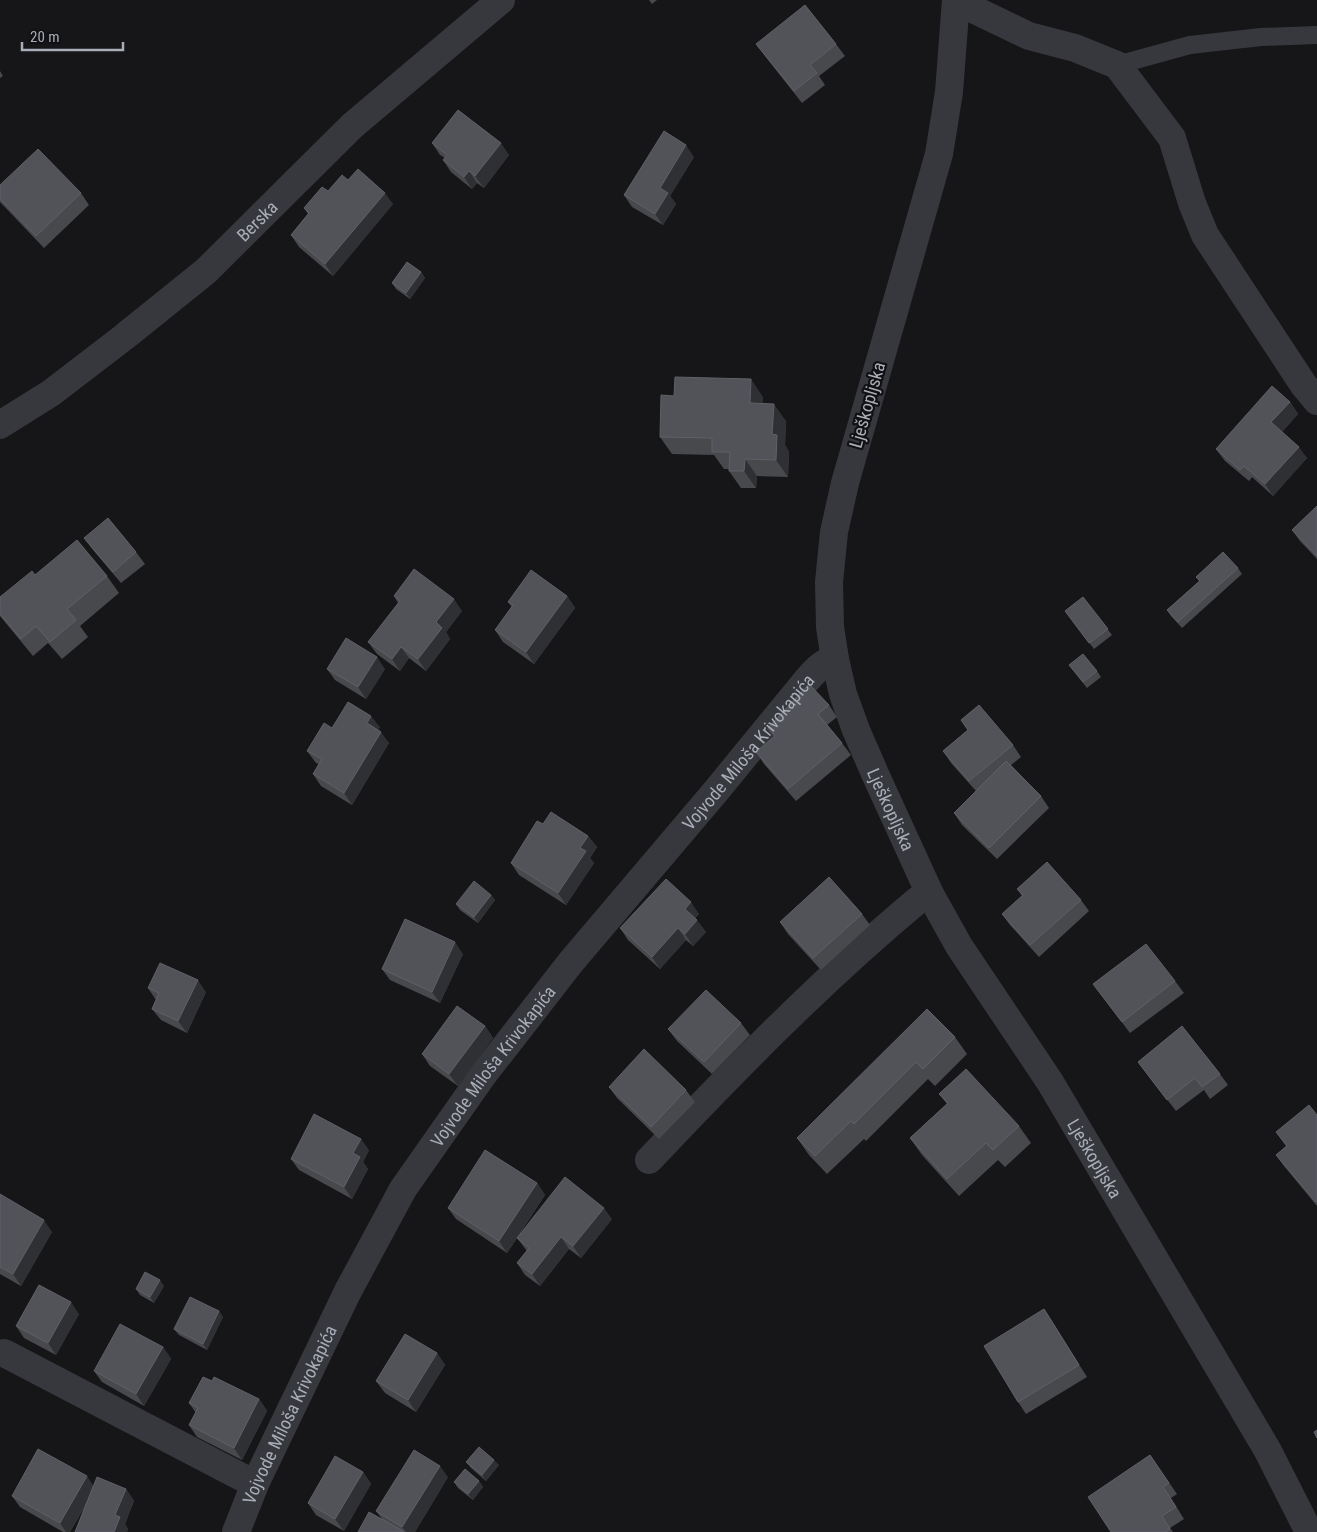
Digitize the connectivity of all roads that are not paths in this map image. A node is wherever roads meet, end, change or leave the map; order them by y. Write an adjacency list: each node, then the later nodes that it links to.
1 (501, 0): 6 (street, Berska)
2 (956, 1): 4 (street); 7 (street, Lješkopljska)
3 (1317, 35): 4 (lane)
4 (1116, 65): 5 (street)
5 (1317, 401)
6 (0, 425)
7 (835, 659): 8 (street, Lješkopljska); 11 (street, Vojvode Miloša Krivokapića)
8 (930, 894): 9 (street); 13 (street, Lješkopljska)
9 (649, 1160)
10 (4, 1354): 11 (street)
11 (255, 1484): 12 (street, Vojvode Miloša Krivokapića)
12 (236, 1532)
13 (1309, 1532)

